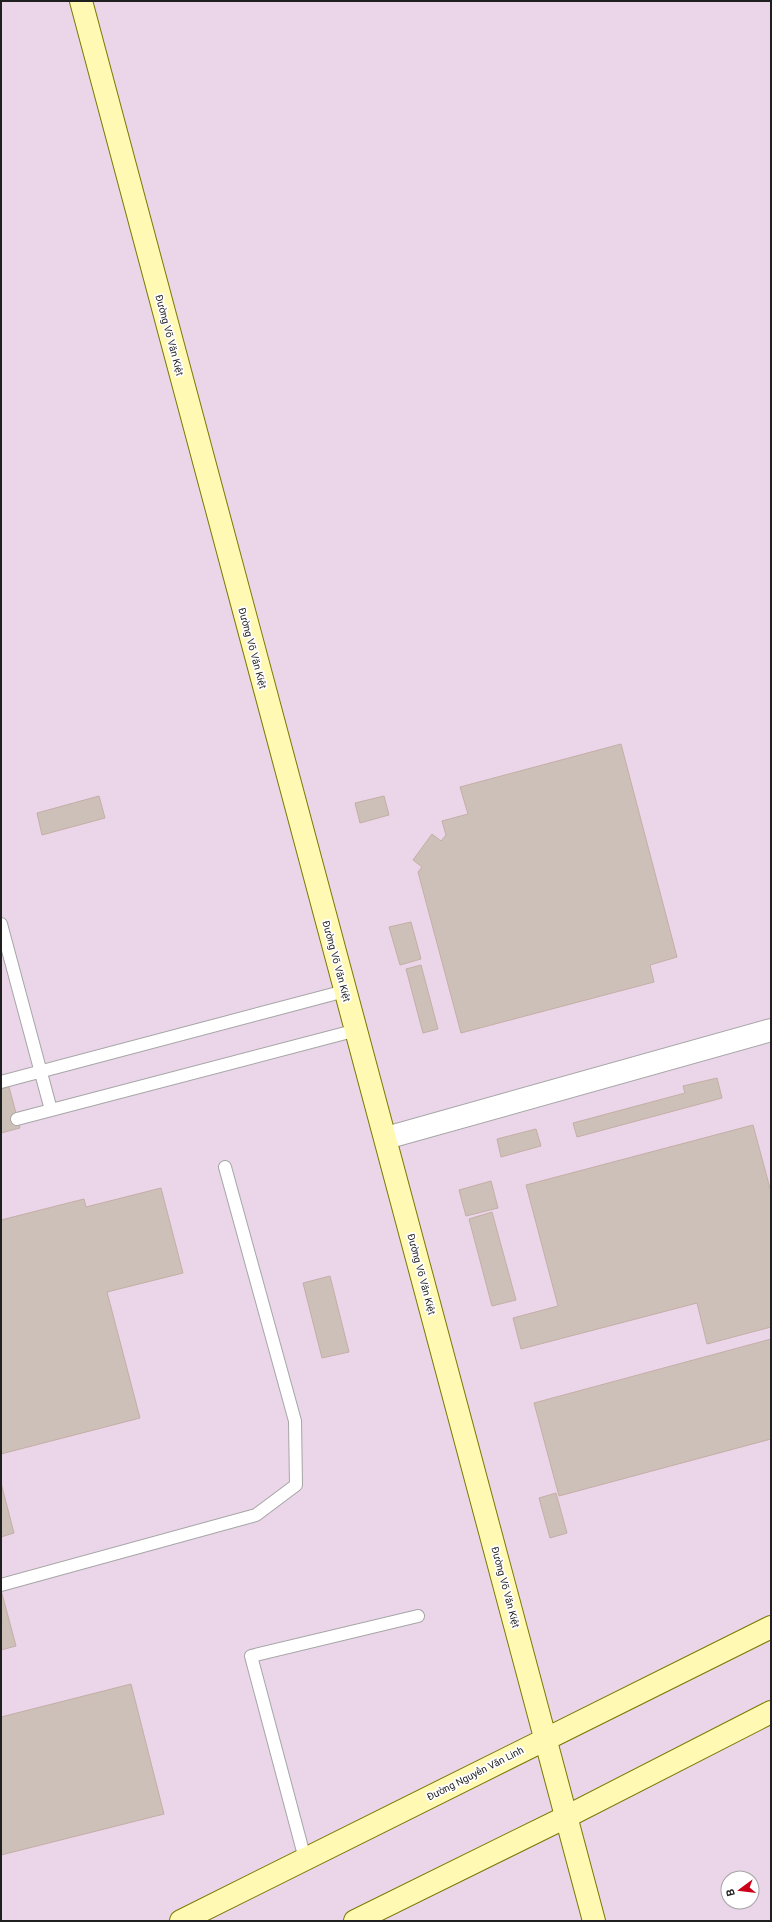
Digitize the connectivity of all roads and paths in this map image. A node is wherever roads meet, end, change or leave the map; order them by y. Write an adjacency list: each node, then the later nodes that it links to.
1 (81, 1): 3 (street, Đường Võ Văn Kiệt)
2 (1, 924): 6 (lane)
3 (345, 991): 4 (street, Đường Võ Văn Kiệt); 6 (lane)
4 (357, 1030): 8 (lane); 10 (street, Đường Võ Văn Kiệt)
5 (771, 1030): 10 (street)
6 (40, 1071): 7 (lane); 8 (lane)
7 (1, 1082)
8 (51, 1110): 9 (lane)
9 (17, 1119)
10 (386, 1138): 16 (street, Đường Võ Văn Kiệt)
11 (225, 1167): 12 (lane)
12 (1, 1585)
13 (418, 1616): 18 (lane)
14 (771, 1627): 16 (street, Đường Nguyễn Văn Linh)
15 (771, 1712): 17 (street)
16 (546, 1738): 17 (street, Đường Võ Văn Kiệt); 18 (street, Đường Nguyễn Văn Linh)
17 (566, 1817): 20 (street); 21 (street, Đường Võ Văn Kiệt)
18 (305, 1859): 19 (street, Đường Nguyễn Văn Linh)
19 (181, 1921)
20 (355, 1921)
21 (594, 1921)

